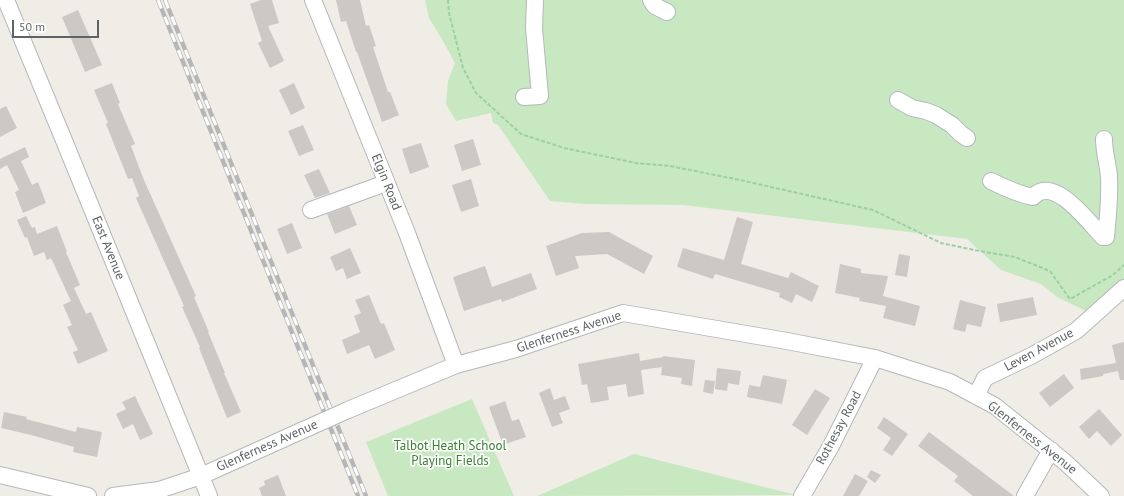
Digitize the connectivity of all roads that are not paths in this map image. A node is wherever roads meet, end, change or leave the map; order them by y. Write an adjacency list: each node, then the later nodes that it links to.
1 (6, 0): 19 (street, East Avenue)
2 (313, 0): 11 (street, Elgin Road)
3 (535, 0): 6 (street)
4 (651, 0): 5 (street)
5 (667, 12)
6 (524, 97)
7 (898, 100): 8 (street)
8 (967, 138)
9 (1104, 139): 10 (street)
10 (991, 181)
11 (386, 183): 12 (street); 15 (street, Elgin Road)
12 (311, 210)
13 (1124, 288): 16 (street, Leven Avenue)
14 (875, 358): 15 (street, Glenferness Avenue); 16 (street, Glenferness Avenue); 23 (street, Rothesay Road)
15 (456, 365): 19 (street, Glenferness Avenue, bridge)
16 (976, 396): 17 (street, Glenferness Avenue)
17 (1051, 450): 24 (street); 25 (street, Glenferness Avenue)
18 (0, 475): 20 (street)
19 (201, 476): 21 (street, Glenferness Avenue); 22 (street, East Avenue)
20 (88, 496)
21 (114, 496)
22 (209, 496)
23 (802, 496)
24 (1025, 496)
25 (1101, 496)

